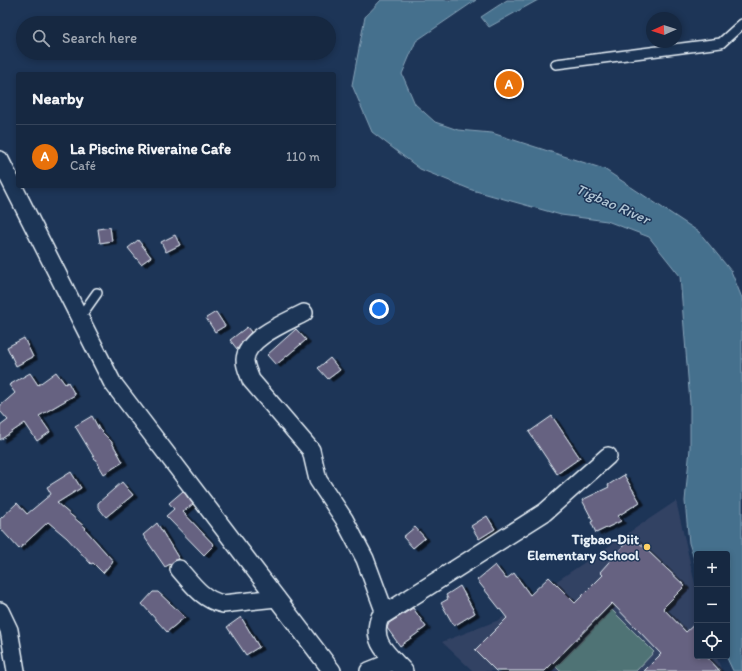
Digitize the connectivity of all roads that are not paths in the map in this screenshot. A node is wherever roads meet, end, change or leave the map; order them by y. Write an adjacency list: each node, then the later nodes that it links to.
1 (742, 24): 2 (lane)
2 (556, 64)
3 (0, 160): 6 (street)
4 (97, 293): 6 (lane)
5 (304, 313): 11 (street)
6 (80, 317): 9 (street)
7 (608, 456): 11 (street)
8 (179, 569): 9 (street)
9 (276, 598): 14 (street)
10 (0, 611): 13 (street)
11 (385, 613): 12 (street)
12 (399, 666): 15 (street)
13 (16, 671)
14 (332, 671)
15 (370, 671)

